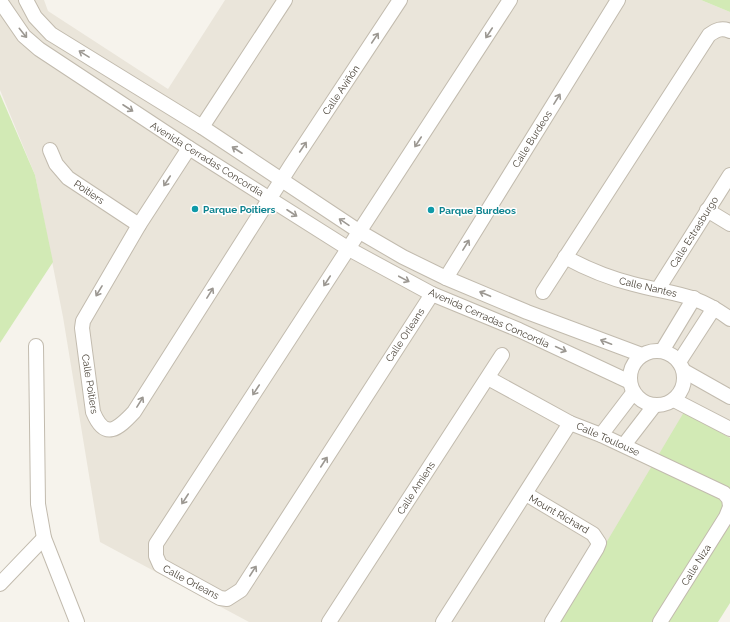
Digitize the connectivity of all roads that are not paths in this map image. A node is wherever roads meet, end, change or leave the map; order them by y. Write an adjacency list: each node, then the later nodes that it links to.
1 (26, 0): 8 (street, Avenida Cerradas Concordia, one-way to 1)
2 (285, 0): 11 (street)
3 (400, 0): 16 (street, Calle Aviñón, one-way to 3)
4 (510, 0): 21 (street, one-way to 21)
5 (618, 0): 24 (street, Calle Burdeos, one-way to 5)
6 (0, 1): 9 (street, Avenida Cerradas Concordia, one-way to 9)
7 (723, 30): 23 (street)
8 (102, 65): 9 (street); 10 (street, Avenida Cerradas Concordia)
9 (90, 84): 12 (street, Avenida Cerradas Concordia, one-way to 12)
10 (178, 113): 11 (street, Avenida Cerradas Concordia); 12 (street)
11 (202, 127): 16 (street, Avenida Cerradas Concordia, one-way to 11)
12 (166, 132): 13 (street, Avenida Cerradas Concordia)
13 (189, 148): 17 (street, Avenida Cerradas Concordia); 20 (street, Calle Poitiers, one-way to 20)
14 (50, 150): 20 (street, Poitiers)
15 (730, 175): 18 (street, Calle Estrasburgo)
16 (282, 180): 17 (street, Calle Aviñón); 21 (street, Avenida Cerradas Concordia, one-way to 16)
17 (270, 199): 20 (street, Calle Poitiers, one-way to 17); 22 (street, Avenida Cerradas Concordia, one-way to 22)
18 (707, 210): 19 (street); 25 (street, Calle Estrasburgo)
19 (730, 224)
20 (139, 225)
21 (360, 232): 22 (street); 24 (street, Avenida Cerradas Concordia)
22 (349, 249): 27 (street, Avenida Cerradas Concordia, one-way to 27); 27 (street, Calle Orleans, one-way to 27)
23 (565, 257): 25 (street, Calle Nantes); 26 (street)
24 (446, 278): 30 (street, Avenida Cerradas Concordia, one-way to 24)
25 (658, 289): 28 (street, Calle Nantes)
26 (543, 292)
27 (432, 294): 32 (street, Avenida Cerradas Concordia)
28 (694, 298): 29 (street, Calle Nantes); 34 (street)
29 (714, 308): 31 (street, Calle Nantes); 37 (street)
30 (527, 312): 32 (street); 36 (street, Avenida Cerradas Concordia, one-way to 30)
31 (730, 319)
32 (519, 330): 39 (street, Avenida Cerradas Concordia, one-way to 39)
33 (36, 346): 49 (street)
34 (662, 351): 36 (street); 37 (street)
35 (502, 354): 38 (street, Calle Amiens)
36 (642, 355): 39 (street)
37 (681, 366): 40 (street); 41 (street)
38 (488, 378): 43 (street, Calle Toulouse); 52 (street, Calle Amiens)
39 (632, 388): 42 (street); 45 (street)
40 (730, 397)
41 (674, 400): 42 (street); 44 (street)
42 (654, 406): 46 (street)
43 (570, 423): 45 (street, Calle Toulouse); 47 (street)
44 (730, 429)
45 (601, 435): 46 (street, Calle Toulouse)
46 (624, 445): 48 (street, Calle Toulouse)
47 (526, 494): 53 (street); 54 (street, Mount Richard)
48 (730, 504): 55 (street, Calle Niza)
49 (44, 538): 50 (street); 51 (street)
50 (0, 584)
51 (77, 622)
52 (329, 622)
53 (443, 622)
54 (552, 622)
55 (660, 622)

